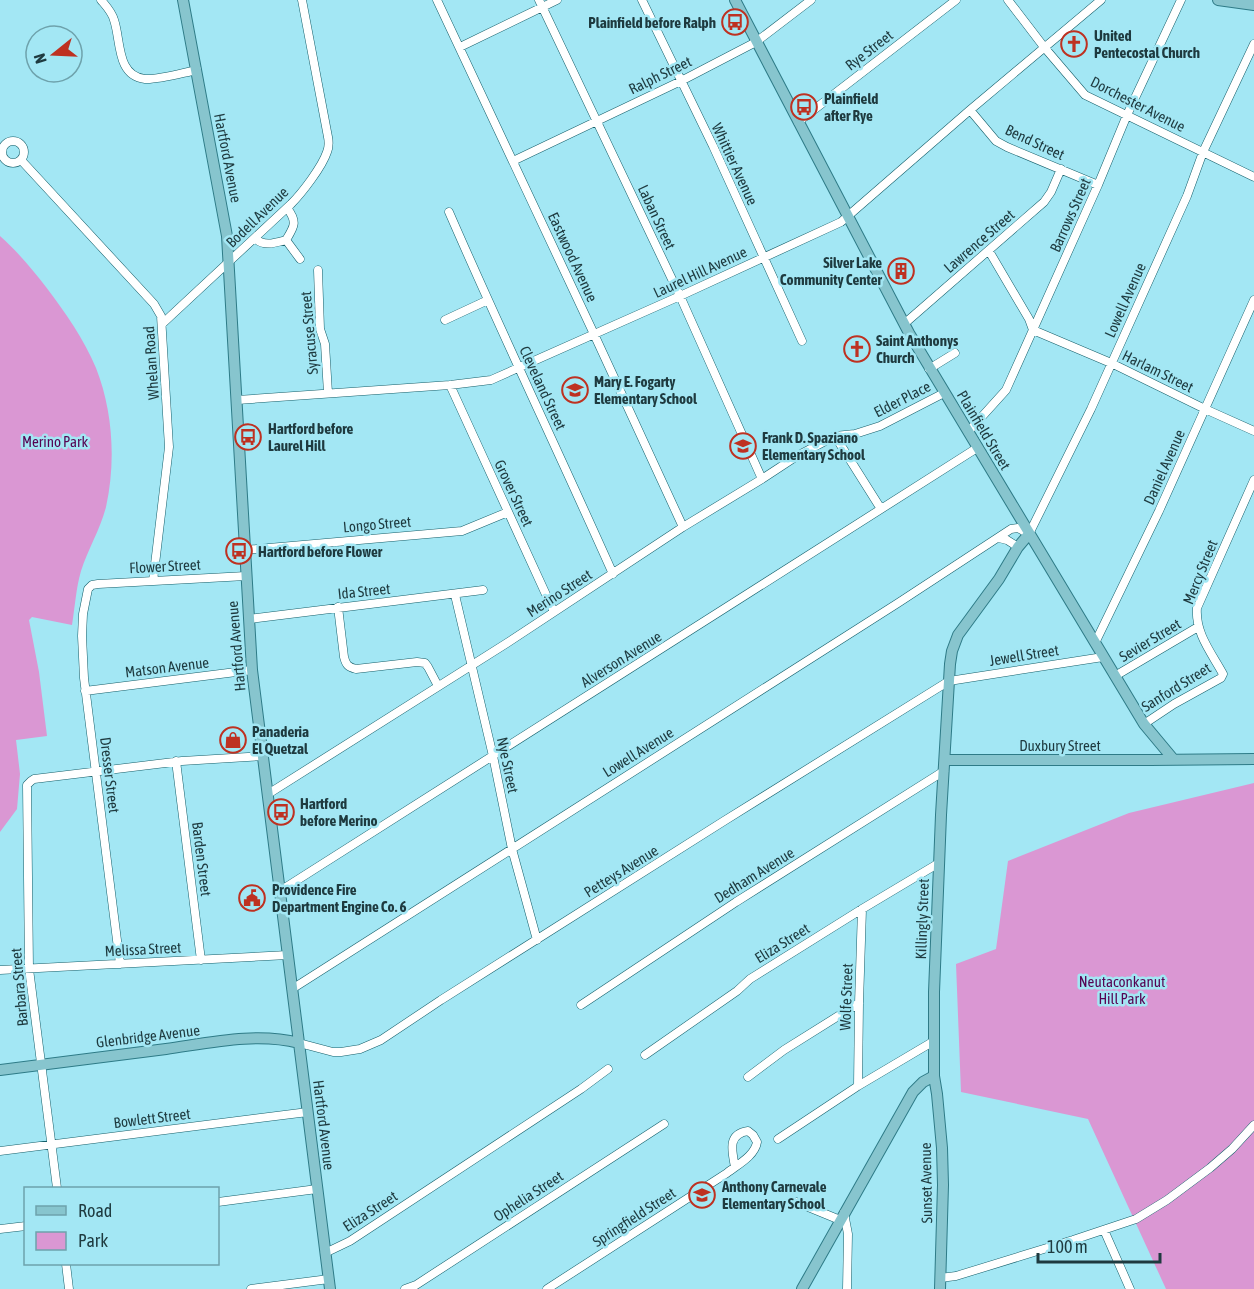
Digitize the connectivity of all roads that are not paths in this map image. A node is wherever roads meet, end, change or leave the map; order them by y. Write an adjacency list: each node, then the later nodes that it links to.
1 (101, 0): 20 (street)
2 (183, 0): 20 (main road, Hartford Avenue)
3 (302, 0): 32 (street, Bodell Avenue)
4 (437, 0): 18 (street, Eastwood Avenue)
5 (557, 0): 14 (street)
6 (642, 0): 21 (street, Whittier Avenue)
7 (735, 0): 16 (main road, Plainfield Street)
8 (811, 0): 16 (street, Ralph Street)
9 (956, 0): 25 (street, Rye Street)
10 (1008, 0): 19 (street, Dorchester Avenue)
11 (1101, 0): 19 (street, Laurel Hill Avenue)
12 (1181, 0): 23 (street, Barrows Street)
13 (1218, 0): 15 (main road)
14 (541, 4): 18 (street); 24 (street, Laban Street)
15 (1254, 5)
16 (756, 42): 21 (street, Ralph Street); 25 (main road, Plainfield Street)
17 (1254, 44): 26 (street, Lowell Avenue)
18 (460, 47): 28 (street, Eastwood Avenue)
19 (1044, 47): 22 (street, Laurel Hill Avenue); 23 (street, Dorchester Avenue)
20 (197, 70): 40 (main road, Hartford Avenue)
21 (681, 81): 24 (street, Ralph Street); 38 (street, Whittier Avenue)
22 (970, 110): 29 (street, Bend Street); 34 (street, Laurel Hill Avenue)
23 (1127, 115): 26 (street, Dorchester Avenue); 31 (street, Barrows Street)
24 (597, 121): 28 (street, Ralph Street); 42 (street, Laban Street)
25 (798, 122): 34 (main road, Plainfield Street)
26 (1203, 152): 30 (street, Dorchester Avenue); 52 (street, Lowell Avenue)
27 (21, 160): 46 (street, Whelan Road)
28 (513, 161): 49 (street, Eastwood Avenue)
29 (1061, 170): 31 (street, Bend Street); 37 (street, Lawrence Street)
30 (1254, 177)
31 (1098, 185): 48 (street, Barrows Street)
32 (287, 208): 35 (street, Bodell Avenue); 36 (street)
33 (449, 212): 43 (street, Cleveland Street)
34 (848, 216): 38 (street, Laurel Hill Avenue); 47 (main road, Plainfield Street)
35 (255, 238): 36 (street); 40 (street, Bodell Avenue)
36 (286, 240): 39 (street)
37 (989, 251): 47 (street, Lawrence Street); 48 (street)
38 (764, 257): 42 (street, Laurel Hill Avenue); 50 (street, Whittier Avenue)
39 (300, 259)
40 (229, 262): 46 (street, Bodell Avenue); 58 (main road, Hartford Avenue)
41 (318, 270): 56 (street, Syracuse Street)
42 (680, 296): 49 (street, Laurel Hill Avenue); 65 (street, Laban Street)
43 (488, 300): 45 (street); 53 (street, Cleveland Street)
44 (1254, 300): 59 (street, Daniel Avenue)
45 (445, 320)
46 (162, 324): 76 (street, Whelan Road)
47 (904, 324): 54 (main road, Plainfield Street)
48 (1033, 330): 52 (street, Harlam Street); 62 (street, Barrows Street)
49 (594, 334): 53 (street, Laurel Hill Avenue); 69 (street, Eastwood Avenue)
50 (802, 341)
51 (956, 353): 54 (street, Elder Place)
52 (1111, 363): 59 (street, Harlam Street); 70 (street, Lowell Avenue)
53 (520, 368): 55 (street, Laurel Hill Avenue); 74 (street, Cleveland Street)
54 (929, 369): 57 (main road, Plainfield Street)
55 (450, 385): 56 (street, Laurel Hill Avenue); 68 (street, Grover Street)
56 (328, 393): 58 (street, Laurel Hill Avenue)
57 (944, 393): 60 (street, Elder Place); 62 (main road, Plainfield Street)
58 (237, 400): 73 (main road, Hartford Avenue)
59 (1205, 409): 61 (street, Harlam Street); 84 (street, Daniel Avenue)
60 (872, 429): 63 (street, Merino Street)
61 (1254, 430)
62 (968, 432): 64 (main road, Plainfield Street)
63 (835, 436): 65 (street, Merino Street); 67 (street)
64 (977, 448): 67 (street, Alverson Avenue); 70 (main road, Plainfield Street)
65 (762, 479): 69 (street, Merino Street)
66 (1254, 480): 83 (street, Mercy Street)
67 (881, 509): 95 (street, Alverson Avenue)
68 (508, 512): 73 (street, Longo Street); 81 (street, Grover Street)
69 (683, 527): 74 (street, Merino Street)
70 (1029, 534): 71 (street, Lowell Avenue); 72 (main road, Killingly Street); 84 (main road, Plainfield Street)
71 (999, 538): 72 (street); 102 (street, Lowell Avenue)
72 (1018, 547): 90 (main road, Killingly Street)
73 (245, 550): 75 (main road, Hartford Avenue)
74 (613, 574): 81 (street, Merino Street)
75 (246, 576): 76 (street, Flower Street); 82 (main road, Hartford Avenue)
76 (153, 581): 77 (street, Flower Street)
77 (88, 590): 92 (street, Dresser Street)
78 (483, 590): 79 (street, Ida Street)
79 (455, 594): 80 (street, Ida Street); 86 (street, Nye Street)
80 (338, 608): 82 (street, Ida Street); 91 (street)
81 (554, 612): 86 (street, Merino Street)
82 (249, 619): 87 (main road, Hartford Avenue)
83 (1198, 627): 88 (street, Mercy Street); 89 (street, Sevier Street)
84 (1095, 643): 85 (main road, Plainfield Street)
85 (1103, 657): 89 (main road, Plainfield Street); 90 (street, Jewell Street)
86 (471, 666): 91 (street, Merino Street); 95 (street, Nye Street)
87 (252, 670): 92 (street, Matson Avenue); 94 (main road, Hartford Avenue)
88 (1223, 674): 93 (street, Sanford Street)
89 (1115, 676): 93 (main road, Plainfield Street)
90 (950, 681): 99 (main road, Killingly Street); 106 (street, Petteys Avenue)
91 (438, 686): 101 (street, Merino Street)
92 (85, 691): 100 (street, Dresser Street)
93 (1144, 724): 97 (main road, Plainfield Street)
94 (263, 756): 98 (street); 101 (main road, Hartford Avenue)
95 (493, 756): 102 (street, Nye Street); 104 (street, Alverson Avenue)
96 (1254, 759): 97 (main road)
97 (1174, 760): 99 (main road, Duxbury Street)
98 (176, 761): 100 (street); 108 (street, Barden Street)
99 (945, 766): 103 (main road, Killingly Street); 114 (street, Dedham Avenue)
100 (95, 772): 109 (street, Dresser Street); 110 (street, Barbara Street)
101 (268, 794): 104 (main road, Hartford Avenue)
102 (512, 849): 106 (street, Nye Street); 112 (street, Lowell Avenue)
103 (939, 863): 105 (street, Eliza Street); 115 (main road, Killingly Street)
104 (280, 891): 107 (main road, Hartford Avenue)
105 (862, 909): 113 (street, Wolfe Street); 117 (street, Eliza Street)
106 (537, 940): 116 (street, Petteys Avenue)
107 (288, 956): 108 (street, Melissa Street); 112 (main road, Hartford Avenue)
108 (201, 960): 109 (street, Melissa Street)
109 (120, 964): 110 (street, Melissa Street)
110 (29, 969): 111 (street, Melissa Street); 118 (street, Barbara Street)
111 (0, 970)
112 (292, 989): 116 (main road, Hartford Avenue)
113 (859, 1003): 122 (street); 123 (street, Wolfe Street)
114 (580, 1005)
115 (934, 1041): 121 (main road, Killingly Street); 123 (street)
116 (299, 1043): 118 (main road, Glenbridge Avenue); 124 (main road, Hartford Avenue)
117 (645, 1054)
118 (41, 1065): 120 (main road, Glenbridge Avenue); 128 (street, Barbara Street)
119 (608, 1069): 139 (street, Eliza Street)
120 (0, 1070)
121 (934, 1076): 135 (main road); 141 (main road, Sunset Avenue)
122 (748, 1077)
123 (858, 1086): 127 (street)
124 (308, 1112): 128 (street, Bowlett Street); 132 (main road, Hartford Avenue)
125 (664, 1124): 145 (street, Ophelia Street)
126 (1254, 1125): 138 (street)
127 (778, 1139)
128 (51, 1145): 129 (street, Bowlett Street); 131 (street, Barbara Street)
129 (0, 1151)
130 (735, 1167): 146 (street, Springfield Street)
131 (57, 1187)
132 (317, 1189): 133 (street); 139 (main road, Hartford Avenue)
133 (219, 1202)
134 (796, 1202): 135 (street)
135 (842, 1217): 147 (main road); 148 (street)
136 (24, 1226): 137 (street)
137 (0, 1229)
138 (1104, 1230): 141 (street); 149 (street)
139 (325, 1253): 142 (main road, Hartford Avenue)
140 (66, 1265): 143 (street)
141 (940, 1283)
142 (329, 1284): 144 (street)
143 (69, 1289)
144 (251, 1289)
145 (405, 1289)
146 (547, 1289)
147 (802, 1289)
148 (847, 1289)
149 (1130, 1289)

